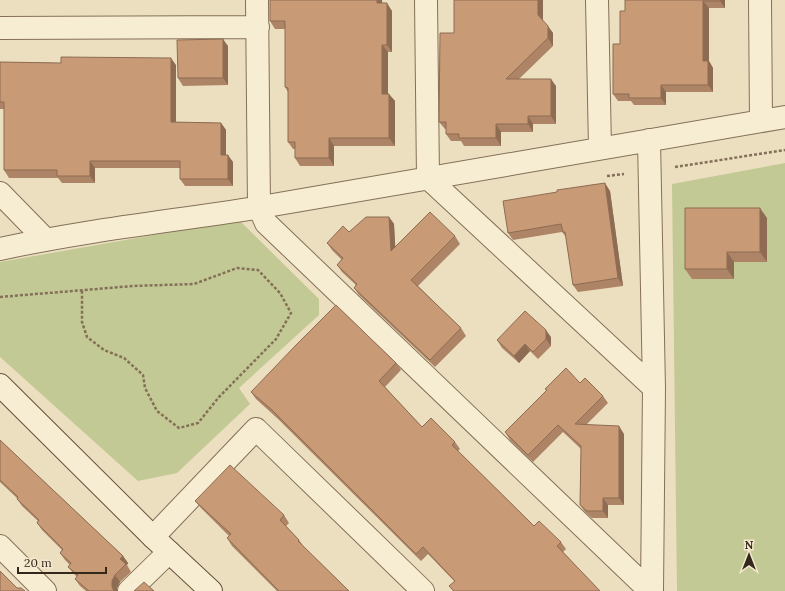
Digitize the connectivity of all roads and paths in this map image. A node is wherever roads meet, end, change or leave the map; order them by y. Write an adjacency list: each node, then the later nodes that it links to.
1 (257, 0): 5 (street)
2 (426, 0): 11 (street)
3 (597, 0): 10 (street)
4 (760, 0): 8 (street)
5 (258, 27): 6 (street); 13 (street)
6 (0, 28)
7 (785, 117): 8 (street)
8 (761, 121): 9 (street)
9 (649, 140): 10 (street); 19 (street)
10 (600, 148): 11 (street)
11 (428, 178): 13 (street); 19 (street)
12 (0, 193): 14 (street)
13 (259, 207): 14 (street); 27 (street)
14 (45, 239): 15 (street)
15 (0, 249)
16 (82, 290): 16 (path); 17 (path)
17 (0, 297)
18 (0, 386): 20 (street)
19 (654, 388): 27 (street)
20 (153, 537): 22 (street); 26 (street)
21 (0, 546): 23 (street)
22 (169, 552): 24 (street); 25 (street)
23 (45, 591)
24 (129, 591)
25 (211, 591)
26 (423, 591)
27 (651, 591)

